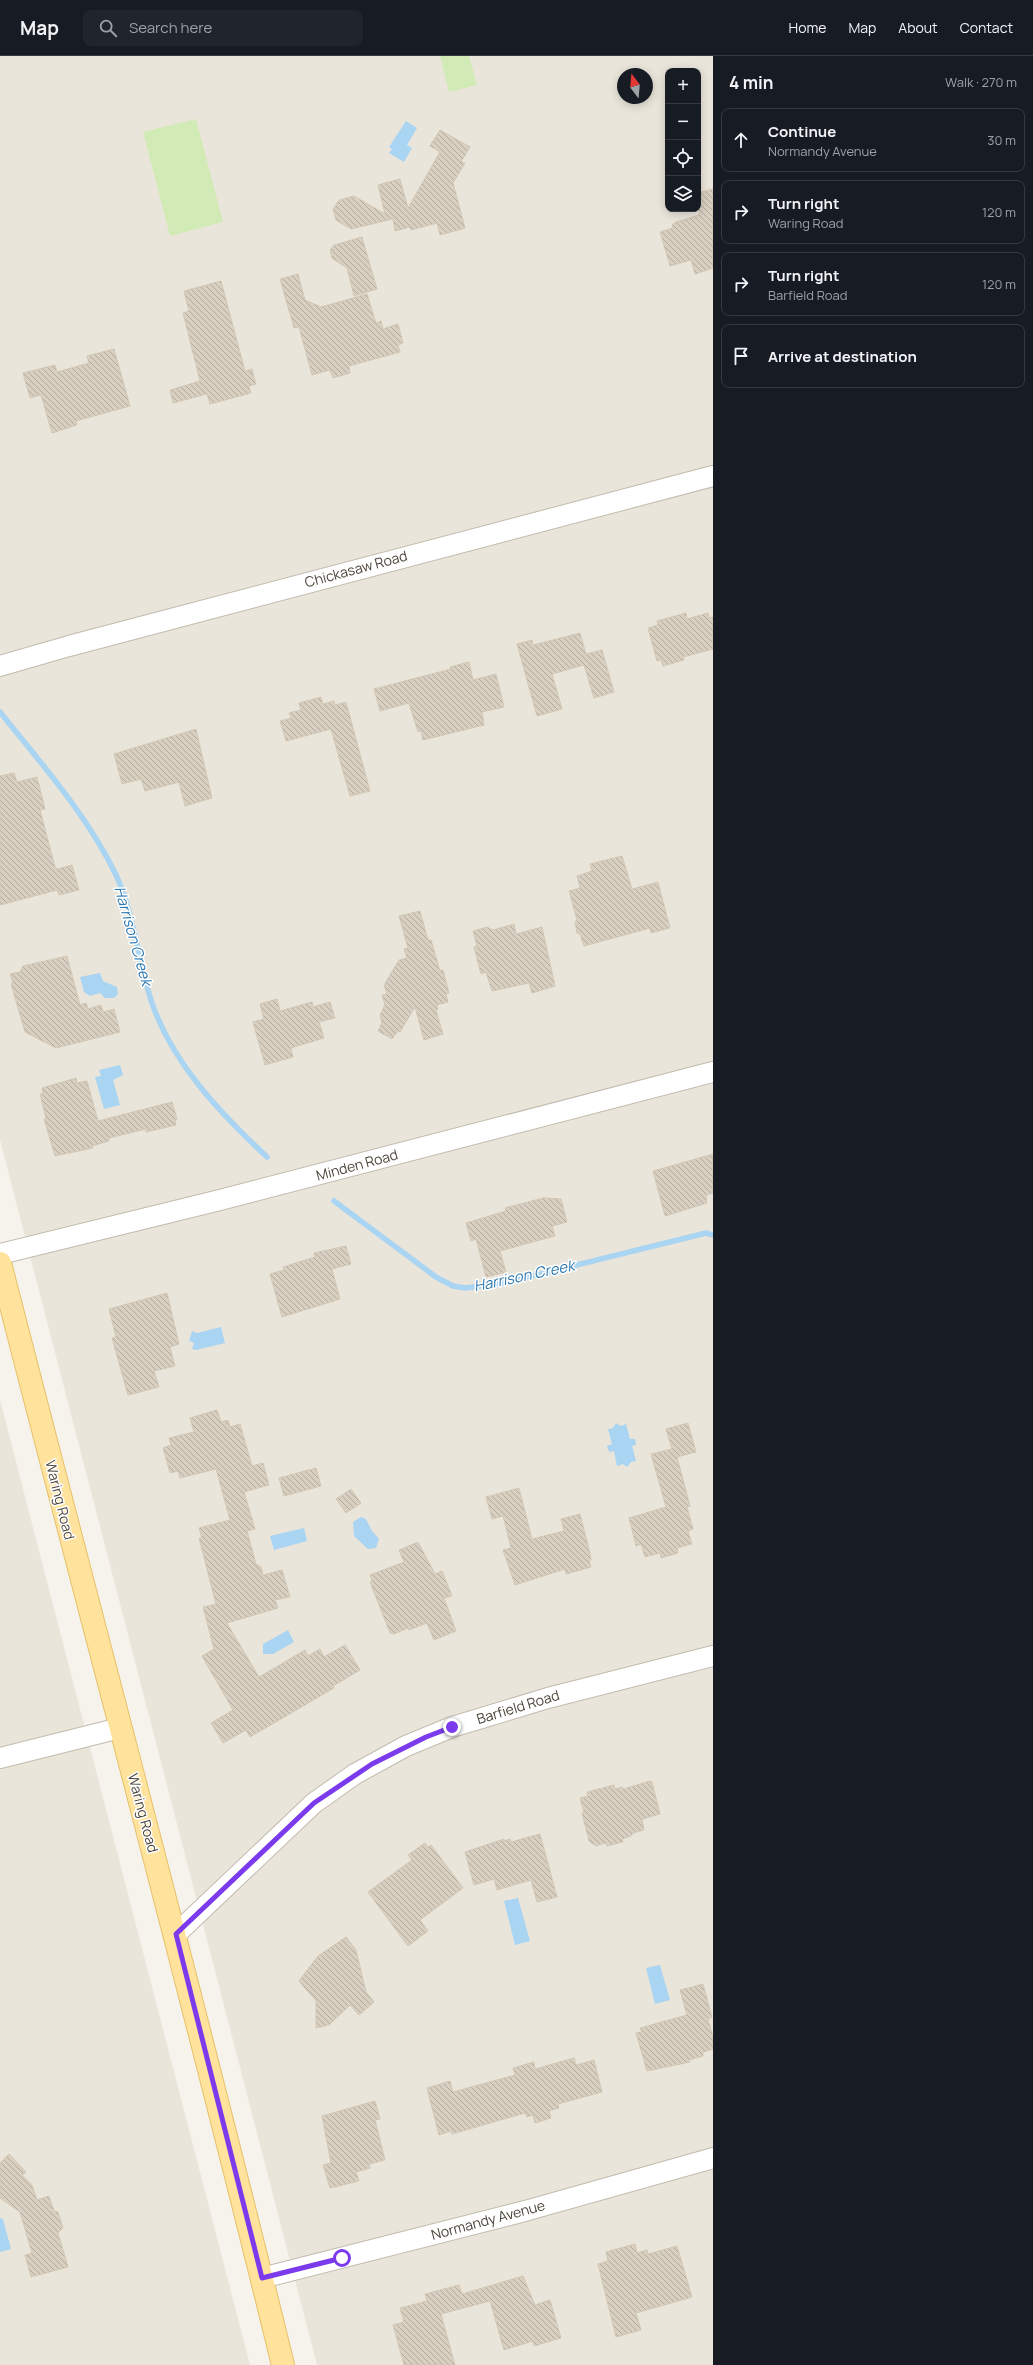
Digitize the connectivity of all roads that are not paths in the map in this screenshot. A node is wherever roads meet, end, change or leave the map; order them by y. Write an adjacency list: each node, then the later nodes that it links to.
1 (713, 476): 2 (street, Chickasaw Road)
2 (0, 666)
3 (713, 1072): 4 (street, Minden Road)
4 (0, 1254)
5 (0, 1263): 7 (main road, Waring Road)
6 (713, 1656): 9 (street, Barfield Road)
7 (120, 1728): 8 (street); 9 (main road, Waring Road)
8 (0, 1758)
9 (176, 1934): 11 (main road, Waring Road)
10 (713, 2158): 11 (street, Normandy Avenue)
11 (262, 2278): 12 (main road, Waring Road)
12 (283, 2365)

